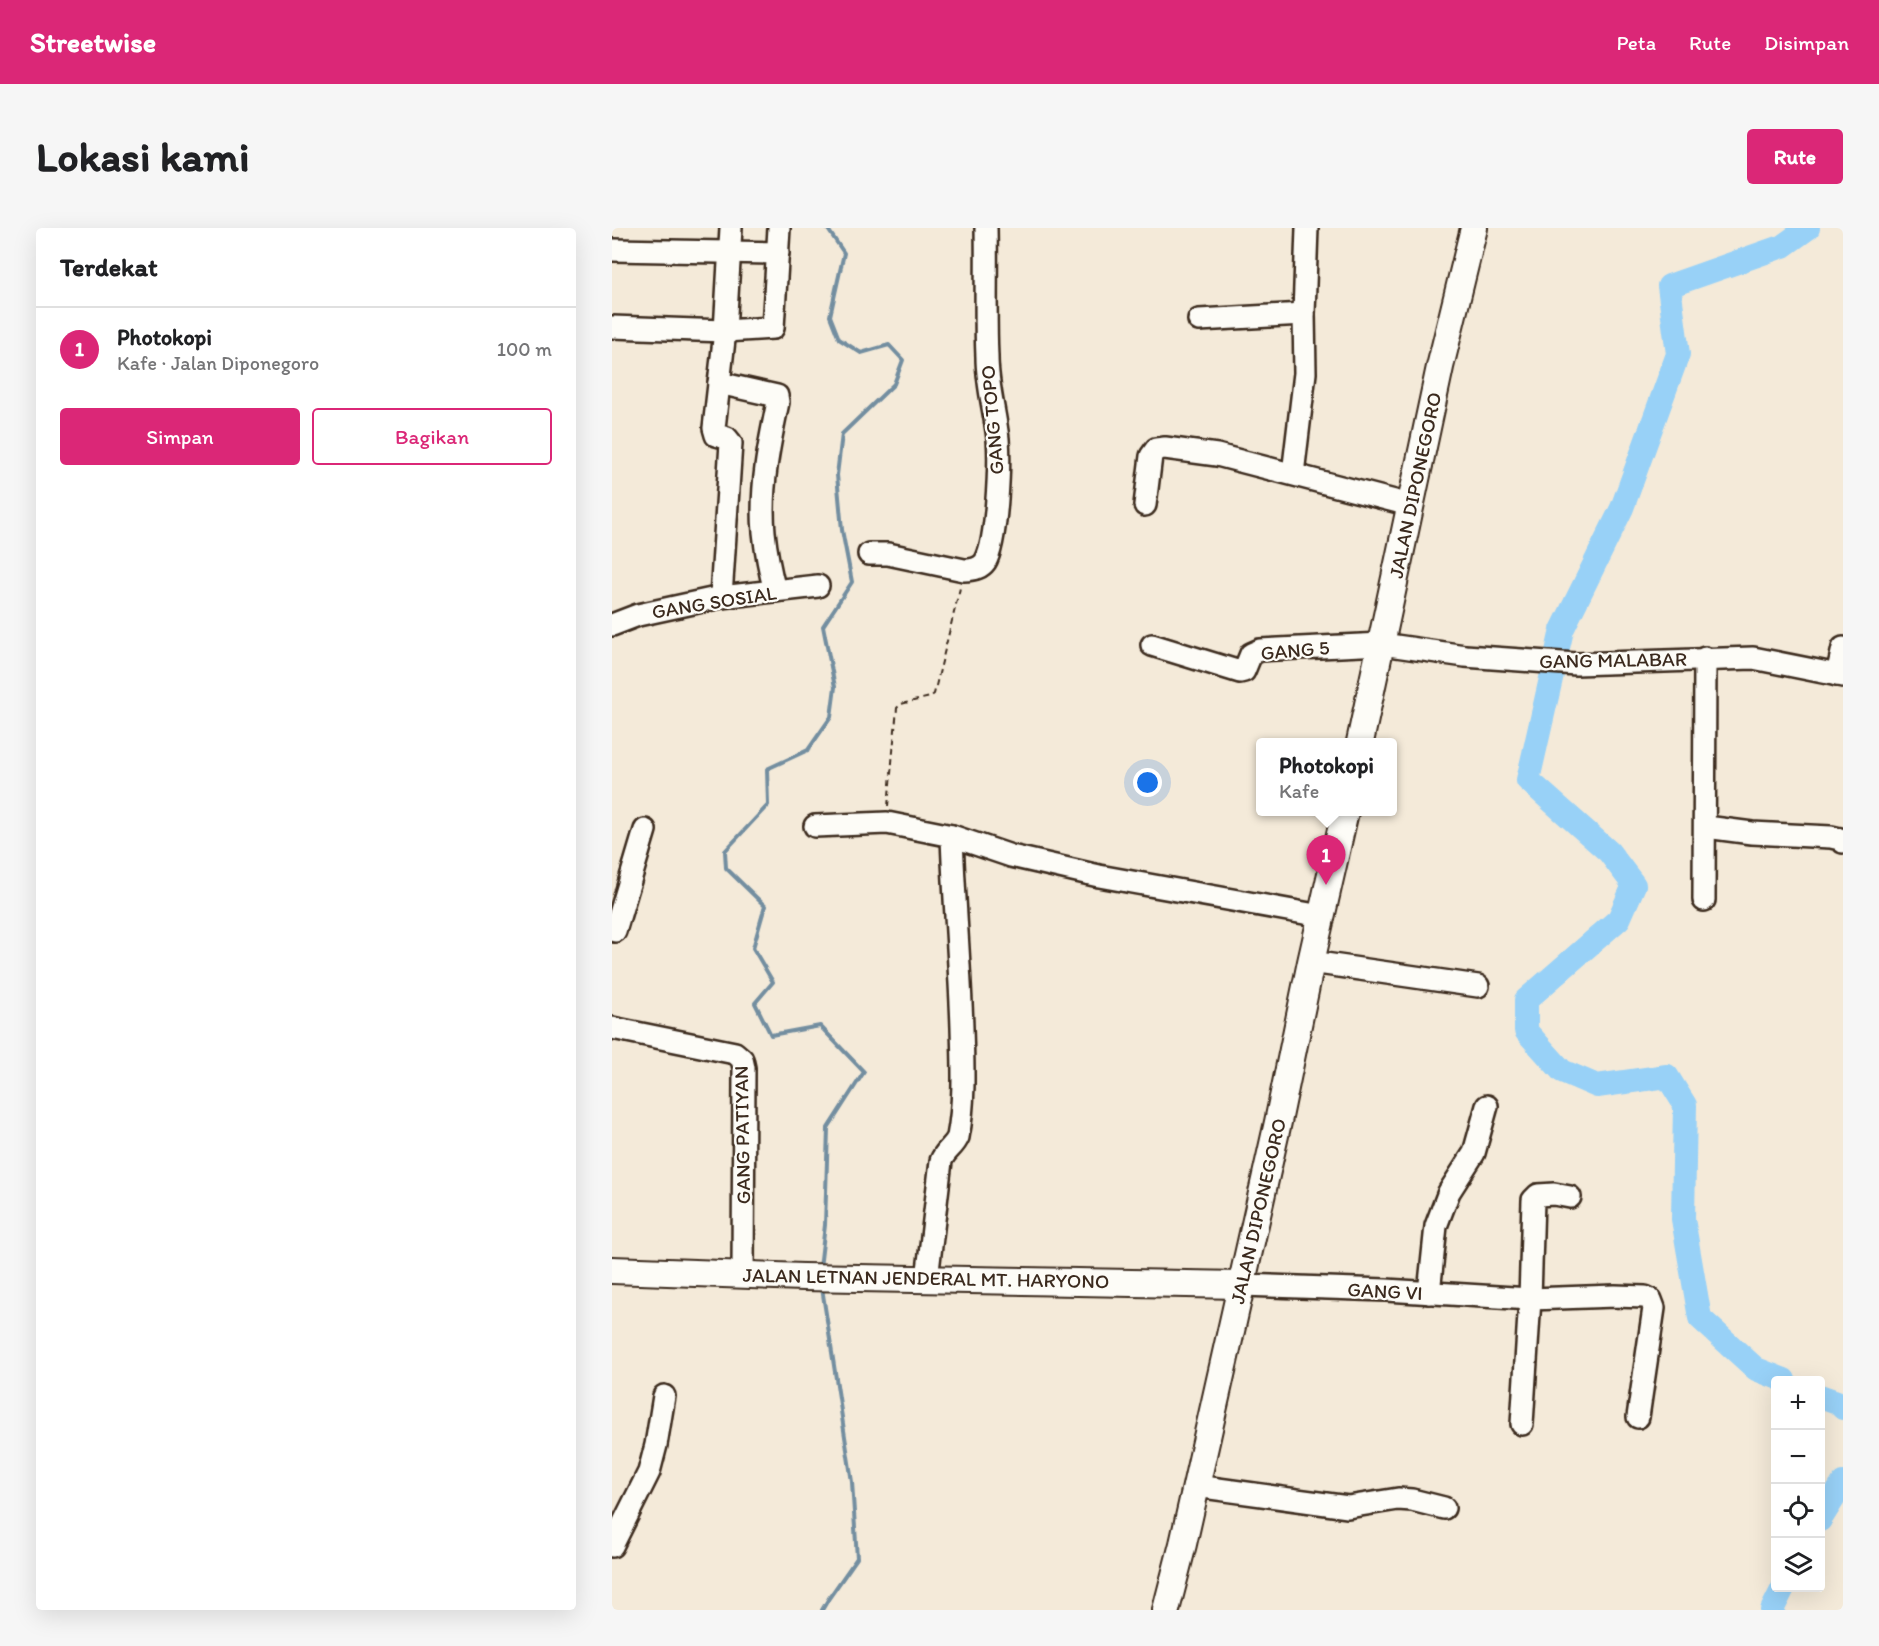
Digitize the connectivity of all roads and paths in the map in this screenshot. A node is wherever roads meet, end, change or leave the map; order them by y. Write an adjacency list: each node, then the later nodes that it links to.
1 (731, 228): 7 (street)
2 (779, 228): 8 (street)
3 (986, 228): 18 (street, GANG TOPO)
4 (1306, 228): 9 (street)
5 (1473, 228): 15 (main road, JALAN DIPONEGORO)
6 (612, 250): 7 (street)
7 (730, 252): 8 (street); 12 (street)
8 (778, 253): 12 (street)
9 (1304, 314): 10 (street); 14 (street)
10 (1199, 320)
11 (612, 327): 12 (street)
12 (725, 331): 13 (street)
13 (719, 383): 20 (street); 21 (street)
14 (1293, 474): 15 (street); 16 (street)
15 (1410, 505): 23 (main road, JALAN DIPONEGORO)
16 (1146, 506)
17 (869, 554): 18 (street)
18 (964, 570): 30 (path)
19 (818, 586): 20 (street, GANG SOSIAL)
20 (775, 591): 21 (street, GANG SOSIAL)
21 (721, 597): 22 (street, GANG SOSIAL)
22 (612, 625)
23 (1382, 644): 24 (street, GANG 5); 26 (street, GANG MALABAR); 28 (main road, JALAN DIPONEGORO)
24 (1152, 645)
25 (1843, 648): 27 (street)
26 (1705, 658): 27 (street, GANG MALABAR); 32 (street)
27 (1840, 676)
28 (1361, 738)
29 (1344, 816): 38 (main road, JALAN DIPONEGORO)
30 (887, 823): 31 (street); 34 (street)
31 (815, 826)
32 (1706, 827): 35 (street); 37 (street)
33 (645, 830): 36 (street)
34 (952, 836): 38 (street); 47 (street)
35 (1843, 842)
36 (618, 899): 39 (street)
37 (1704, 900)
38 (1321, 916): 40 (main road, JALAN DIPONEGORO)
39 (615, 931)
40 (1311, 962): 41 (street); 48 (main road, JALAN DIPONEGORO)
41 (1478, 986)
42 (612, 1028): 46 (street, GANG PATIYAN)
43 (1487, 1106): 49 (street)
44 (1570, 1197): 50 (street)
45 (612, 1270): 46 (main road, JALAN LETNAN JENDERAL MT. HARYONO)
46 (743, 1275): 47 (main road, JALAN LETNAN JENDERAL MT. HARYONO)
47 (927, 1279): 48 (main road, JALAN LETNAN JENDERAL MT. HARYONO)
48 (1241, 1285): 49 (street, GANG VI); 54 (main road, JALAN DIPONEGORO)
49 (1430, 1293): 50 (street, GANG VI)
50 (1530, 1299): 52 (street, GANG VI); 53 (street)
51 (663, 1396): 56 (street)
52 (1638, 1417)
53 (1522, 1424)
54 (1196, 1486): 55 (street); 57 (main road, JALAN DIPONEGORO)
55 (1444, 1508)
56 (612, 1546)
57 (1166, 1610)

